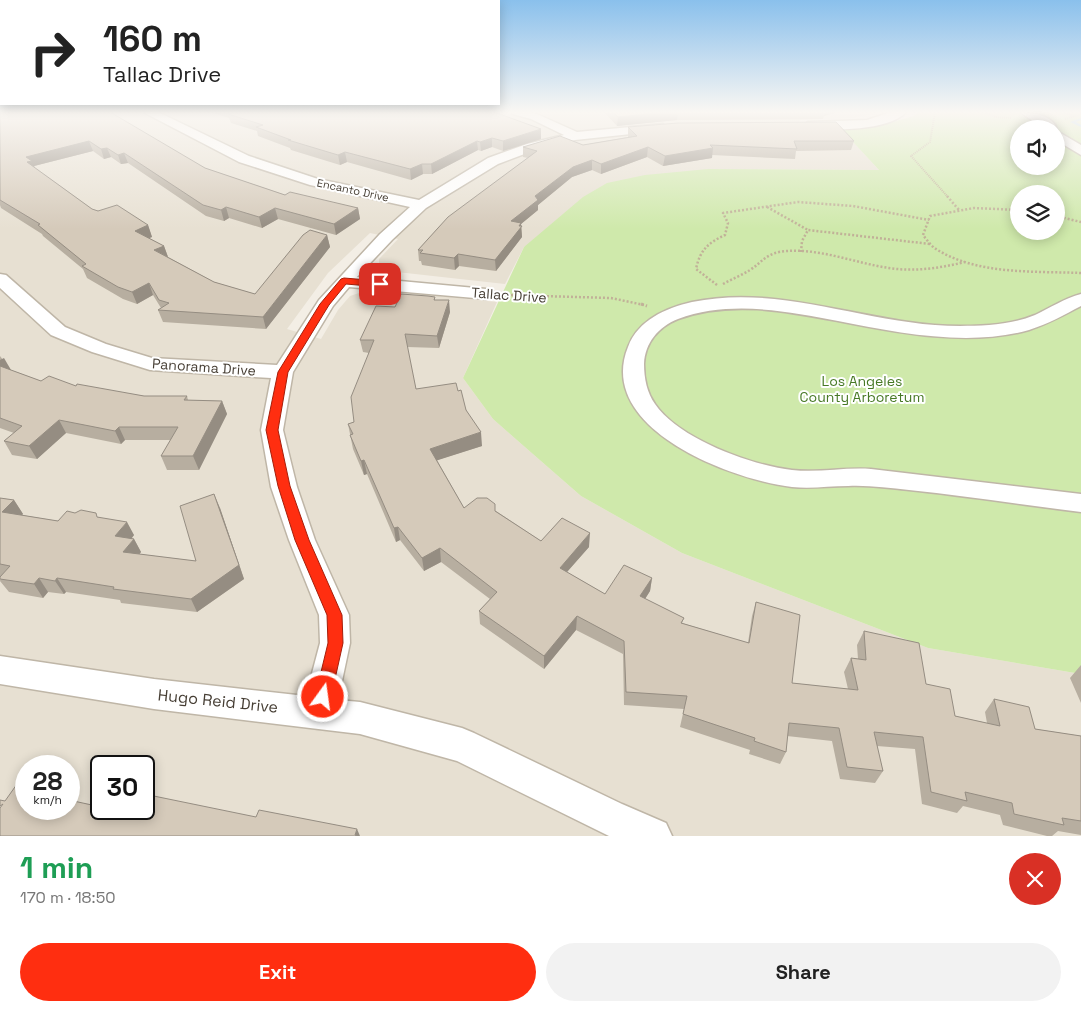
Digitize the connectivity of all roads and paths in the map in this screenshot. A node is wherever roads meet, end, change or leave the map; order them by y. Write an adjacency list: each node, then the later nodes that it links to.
1 (228, 151): 4 (street, Encanto Drive)
2 (520, 151): 4 (street)
3 (918, 151): 7 (path)
4 (421, 205): 17 (street)
5 (766, 206): 9 (path); 11 (path); 19 (path)
6 (1010, 209): 7 (path)
7 (959, 210): 9 (path)
8 (1065, 218): 10 (path)
9 (928, 220): 12 (path)
10 (1081, 222)
11 (808, 230): 12 (path); 13 (path)
12 (931, 244): 14 (path)
13 (801, 252): 14 (path); 19 (path)
14 (965, 262): 15 (path)
15 (1081, 272)
16 (0, 279): 22 (street, Panorama Drive)
17 (344, 281): 18 (street, Tallac Drive); 22 (street)
18 (486, 294): 21 (path, Tallac Drive)
19 (723, 294): 20 (street); 21 (street)
20 (1081, 299)
21 (671, 316): 23 (street)
22 (283, 372): 25 (street)
23 (1081, 503)
24 (0, 670): 25 (street, Hugo Reid Drive)
25 (319, 712): 26 (street, Hugo Reid Drive)
26 (654, 836)

